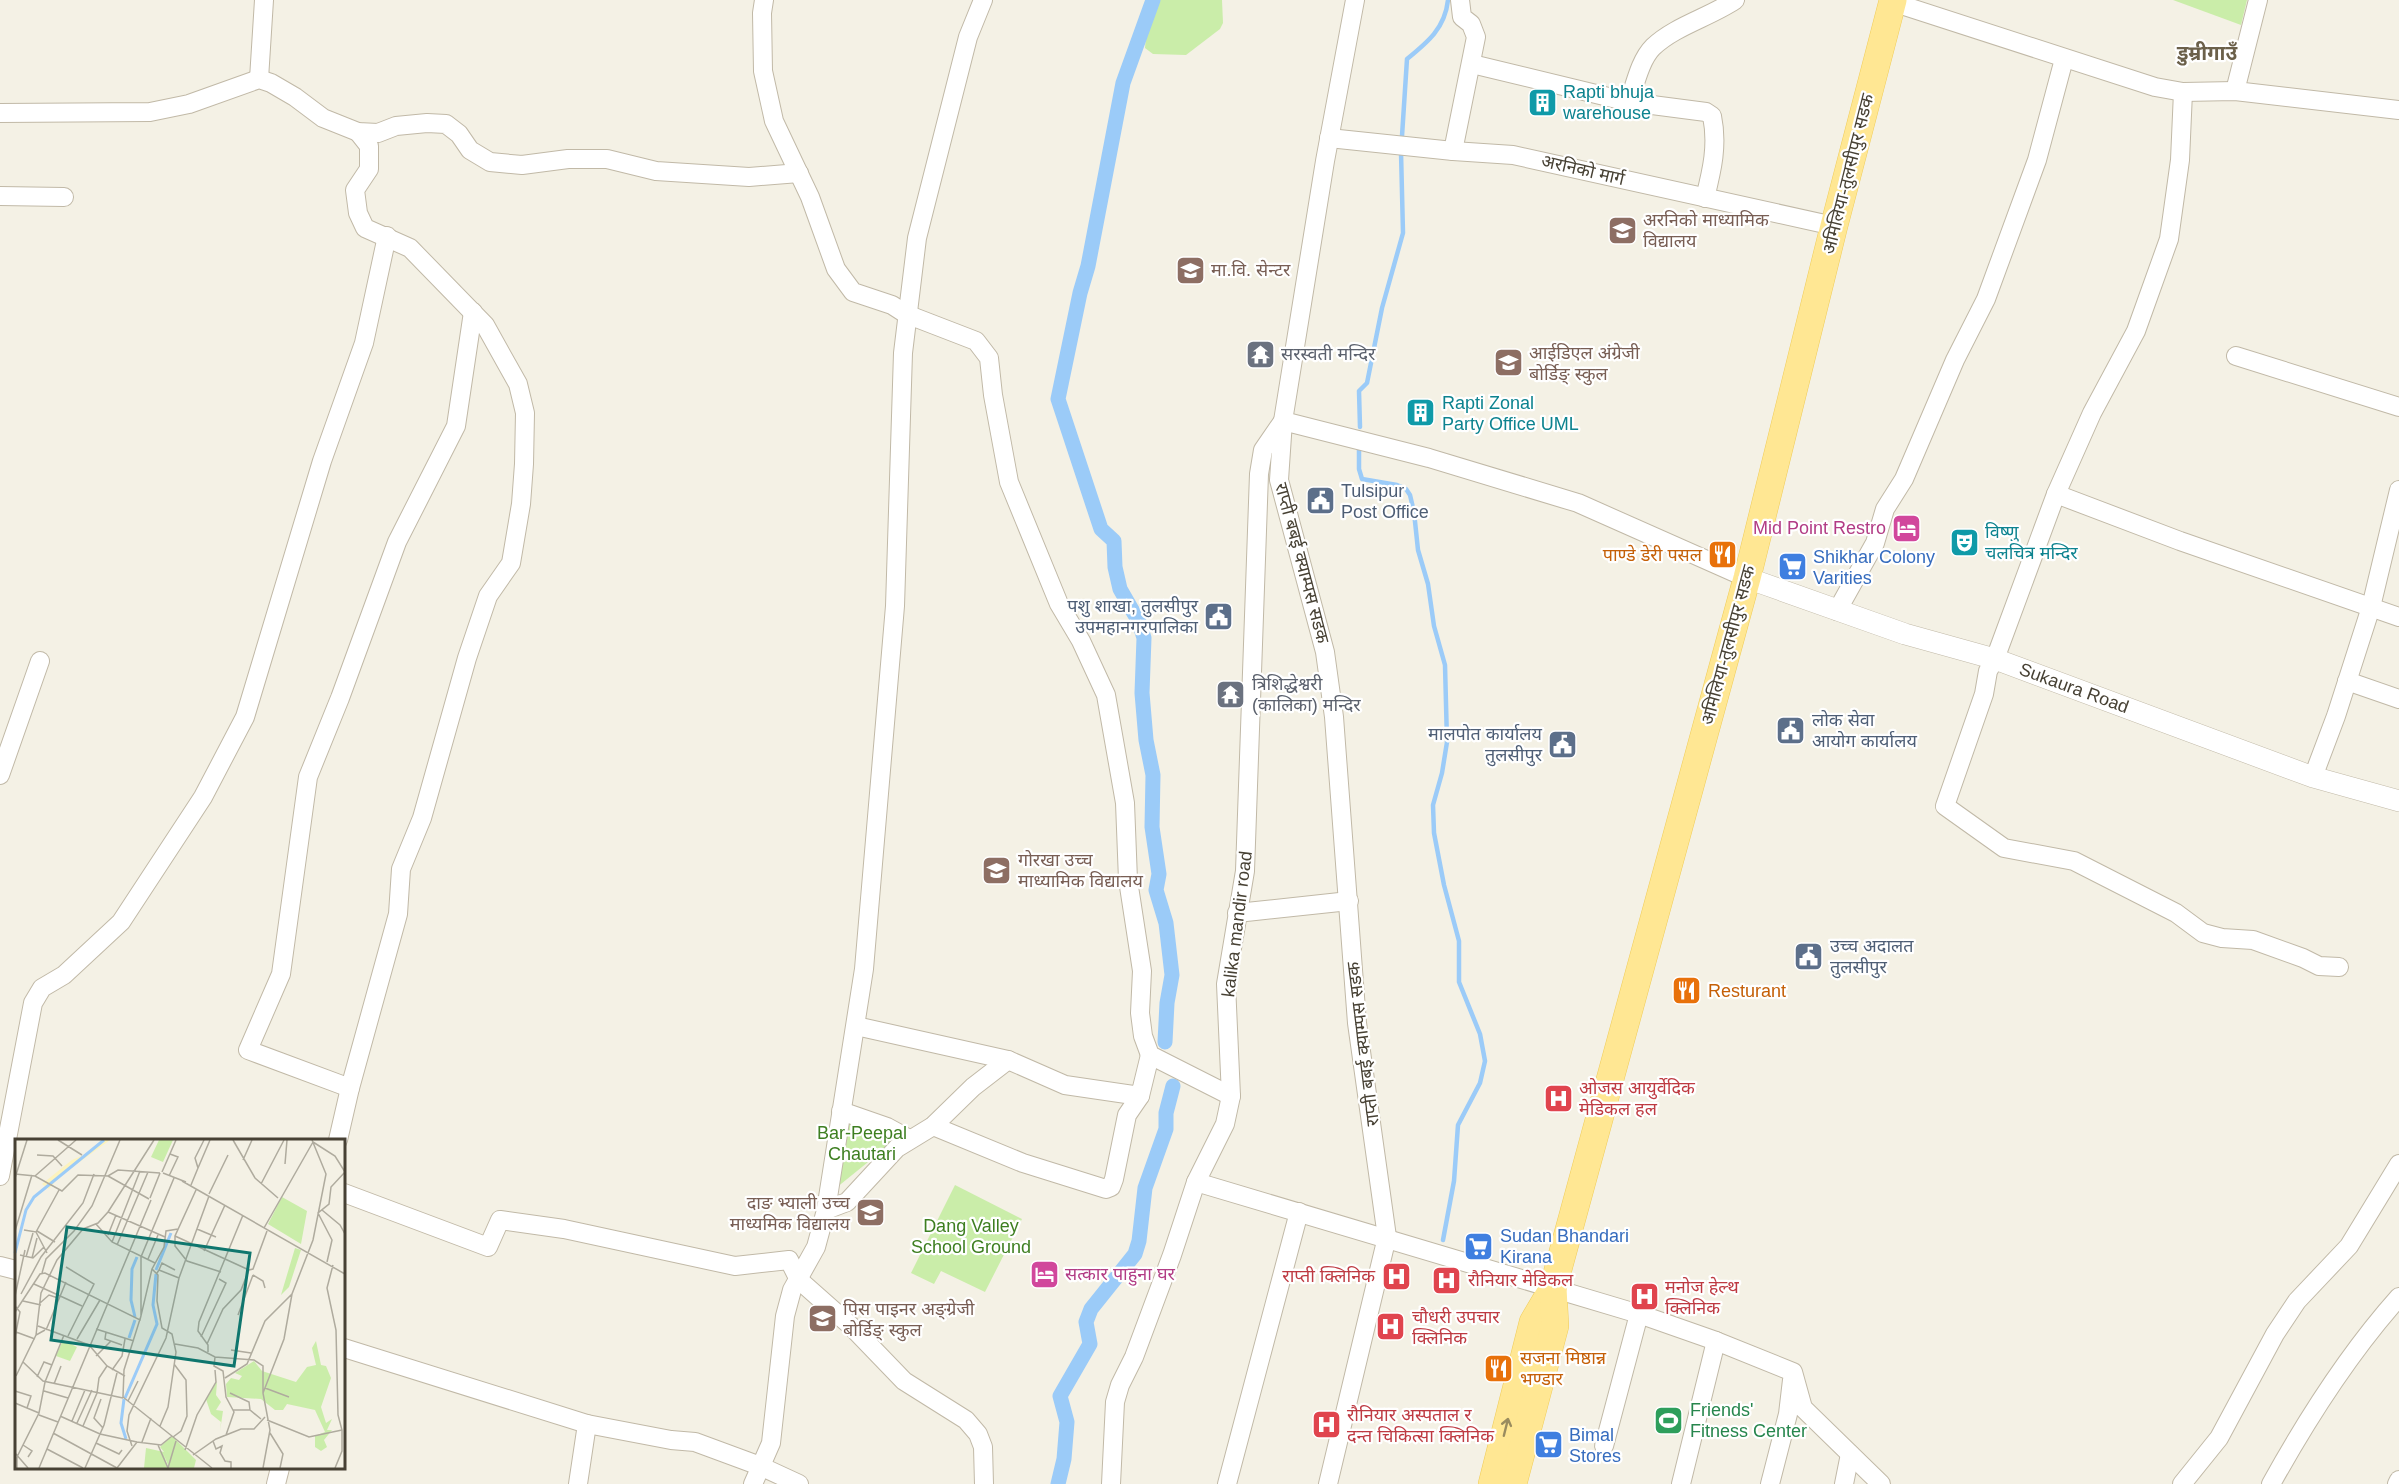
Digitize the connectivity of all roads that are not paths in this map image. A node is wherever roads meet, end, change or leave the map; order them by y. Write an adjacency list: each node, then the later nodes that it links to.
1 (264, 0): 11 (street)
2 (764, 0): 20 (street)
3 (983, 0): 27 (street)
4 (1355, 0): 18 (street, राप्ती बबई क्याम्पस सडक)
5 (1460, 0): 10 (street)
6 (1735, 0): 14 (street)
7 (2258, 0): 12 (street)
8 (1892, 1): 9 (street); 24 (main road, अमिलिया-तुलसीपुर सडक)
9 (2064, 59): 13 (street); 36 (street)
10 (1472, 64): 14 (street); 19 (street)
11 (259, 80): 16 (street); 17 (street)
12 (2235, 91): 13 (street); 15 (street)
13 (2183, 92): 32 (street)
14 (1629, 102): 23 (street)
15 (2399, 110)
16 (0, 113)
17 (358, 132): 20 (street); 25 (street)
18 (1329, 138): 19 (street, अरनिको मार्ग); 30 (street, राप्ती बबई क्याम्पस सडक)
19 (1453, 151): 23 (street, अरनिको मार्ग)
20 (800, 173): 27 (street)
21 (0, 196): 22 (street)
22 (64, 197)
23 (1705, 198): 24 (street, अरनिको मार्ग)
24 (1834, 226): 34 (main road, अमिलिया-तुलसीपुर सडक)
25 (387, 236): 26 (street); 59 (street)
26 (473, 312): 51 (street); 51 (street)
27 (906, 314): 48 (street); 49 (street)
28 (2236, 356): 29 (street)
29 (2399, 407)
30 (1283, 421): 34 (street); 45 (street, राप्ती बबई क्याम्पस सडक); 46 (street, kalika mandir road)
31 (2399, 490): 33 (street)
32 (2056, 494): 35 (street); 38 (street)
33 (2391, 557): 35 (street)
34 (1748, 578): 36 (street, Sukaura Road); 68 (main road, अमिलिया-तुलसीपुर सडक)
35 (2371, 607): 37 (street); 40 (street)
36 (1837, 610): 38 (street, Sukaura Road)
37 (2399, 617)
38 (1995, 659): 43 (street, Sukaura Road); 47 (street)
39 (40, 661): 42 (street)
40 (2347, 681): 41 (street); 43 (street)
41 (2399, 699)
42 (0, 775)
43 (2313, 777): 44 (street, Sukaura Road)
44 (2399, 801)
45 (1349, 901): 46 (street); 64 (street, राप्ती बबई क्याम्पस सडक)
46 (1237, 913): 53 (street, kalika mandir road)
47 (2339, 967)
48 (856, 1026): 50 (street); 54 (street)
49 (1150, 1055): 52 (street); 53 (street)
50 (1008, 1060): 52 (street); 55 (street)
51 (350, 1088): 56 (street)
52 (1140, 1096): 55 (street)
53 (1231, 1096): 60 (street, kalika mandir road)
54 (841, 1111): 57 (street); 62 (street)
55 (933, 1126): 57 (street)
56 (338, 1139)
57 (909, 1139): 62 (street)
58 (2399, 1164): 93 (street)
59 (0, 1176)
60 (1196, 1182): 63 (street); 84 (street, kalika mandir road)
61 (345, 1193): 67 (street)
62 (826, 1210): 67 (street)
63 (1299, 1212): 64 (street); 85 (street)
64 (1387, 1237): 68 (street); 86 (street)
65 (0, 1266): 66 (street)
66 (15, 1270)
67 (799, 1280): 77 (street); 83 (street)
68 (1553, 1288): 70 (street); 87 (main road, one-way to 68); 88 (main road)
69 (2399, 1297): 94 (street)
70 (1639, 1314): 71 (street); 75 (street)
71 (1716, 1341): 73 (street); 89 (street)
72 (345, 1348): 74 (street)
73 (1793, 1372): 76 (street); 90 (street)
74 (587, 1424): 77 (street); 80 (street)
75 (1604, 1446)
76 (1850, 1454): 91 (street); 92 (street)
77 (760, 1466): 81 (street); 82 (street)
78 (280, 1469): 79 (street)
79 (276, 1484)
80 (578, 1484)
81 (753, 1484)
82 (799, 1484)
83 (984, 1484)
84 (1111, 1484)
85 (1227, 1484)
86 (1328, 1484)
87 (1492, 1484)
88 (1513, 1484)
89 (1681, 1484)
90 (1770, 1484)
91 (1844, 1484)
92 (1881, 1484)
93 (2182, 1484)
94 (2271, 1484)

